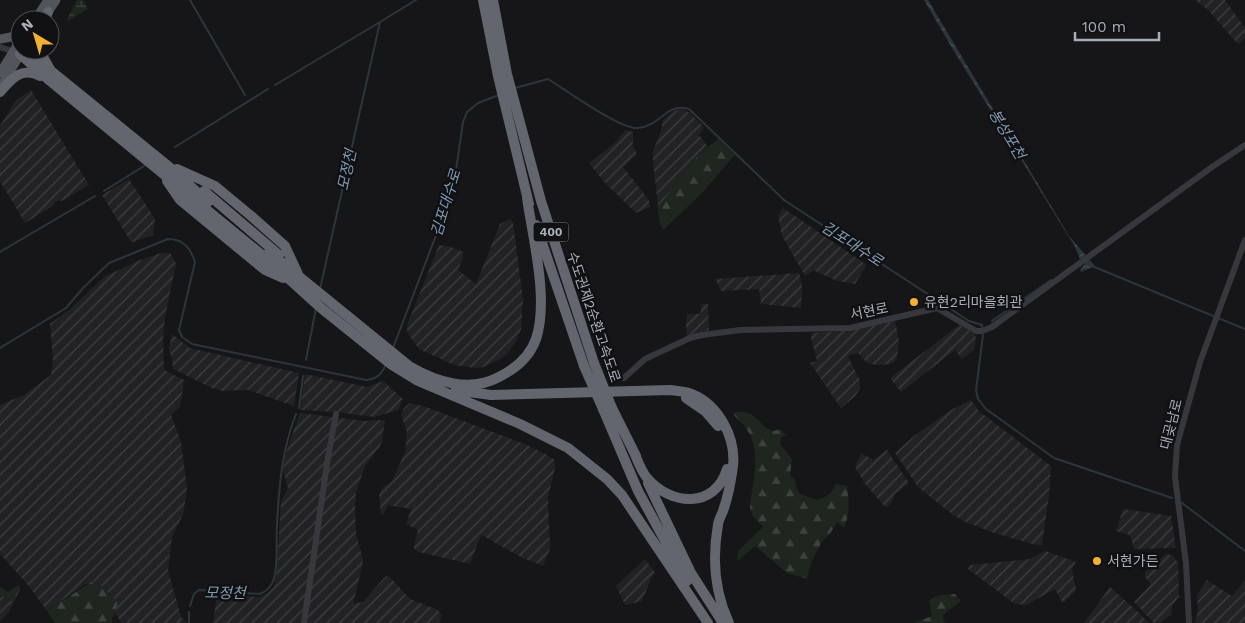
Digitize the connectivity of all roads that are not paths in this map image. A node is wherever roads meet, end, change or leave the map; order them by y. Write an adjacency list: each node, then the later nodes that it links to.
1 (483, 0): 8 (highway, 수도권제2순환고속도로 / 400)
2 (493, 0): 8 (highway, 수도권제2순환고속도로 / 400)
3 (12, 60): 7 (main road)
4 (15, 60): 10 (main road)
5 (30, 60): 9 (highway)
6 (44, 60): 9 (highway)
7 (0, 73)
8 (502, 75): 11 (highway, 수도권제2순환고속도로 / 400)
9 (51, 76): 10 (highway); 13 (highway)
10 (0, 91)
11 (509, 100): 14 (highway, 수도권제2순환고속도로 / 400); 19 (highway, 수도권제2순환고속도로 / 400)
12 (1245, 145): 20 (street, 서현로)
13 (164, 169): 16 (highway); 16 (highway); 16 (highway)
14 (527, 198): 19 (highway, 수도권제2순환고속도로 / 400); 21 (highway)
15 (1245, 240): 30 (street, 대곶남로)
16 (298, 279): 17 (highway); 17 (highway)
17 (371, 342): 18 (highway)
18 (394, 361): 21 (highway); 22 (highway)
19 (589, 365): 23 (highway, 수도권제2순환고속도로 / 400, bridge)
20 (624, 378)
21 (448, 384): 29 (highway)
22 (439, 390): 25 (highway); 27 (highway)
23 (608, 408): 25 (highway, 수도권제2순환고속도로 / 400); 27 (highway, 수도권제2순환고속도로 / 400)
24 (336, 414): 26 (street)
25 (633, 450): 28 (highway, 수도권제2순환고속도로 / 400)
26 (304, 623)
27 (709, 623)
28 (723, 623)
29 (729, 623)
30 (1189, 623)

